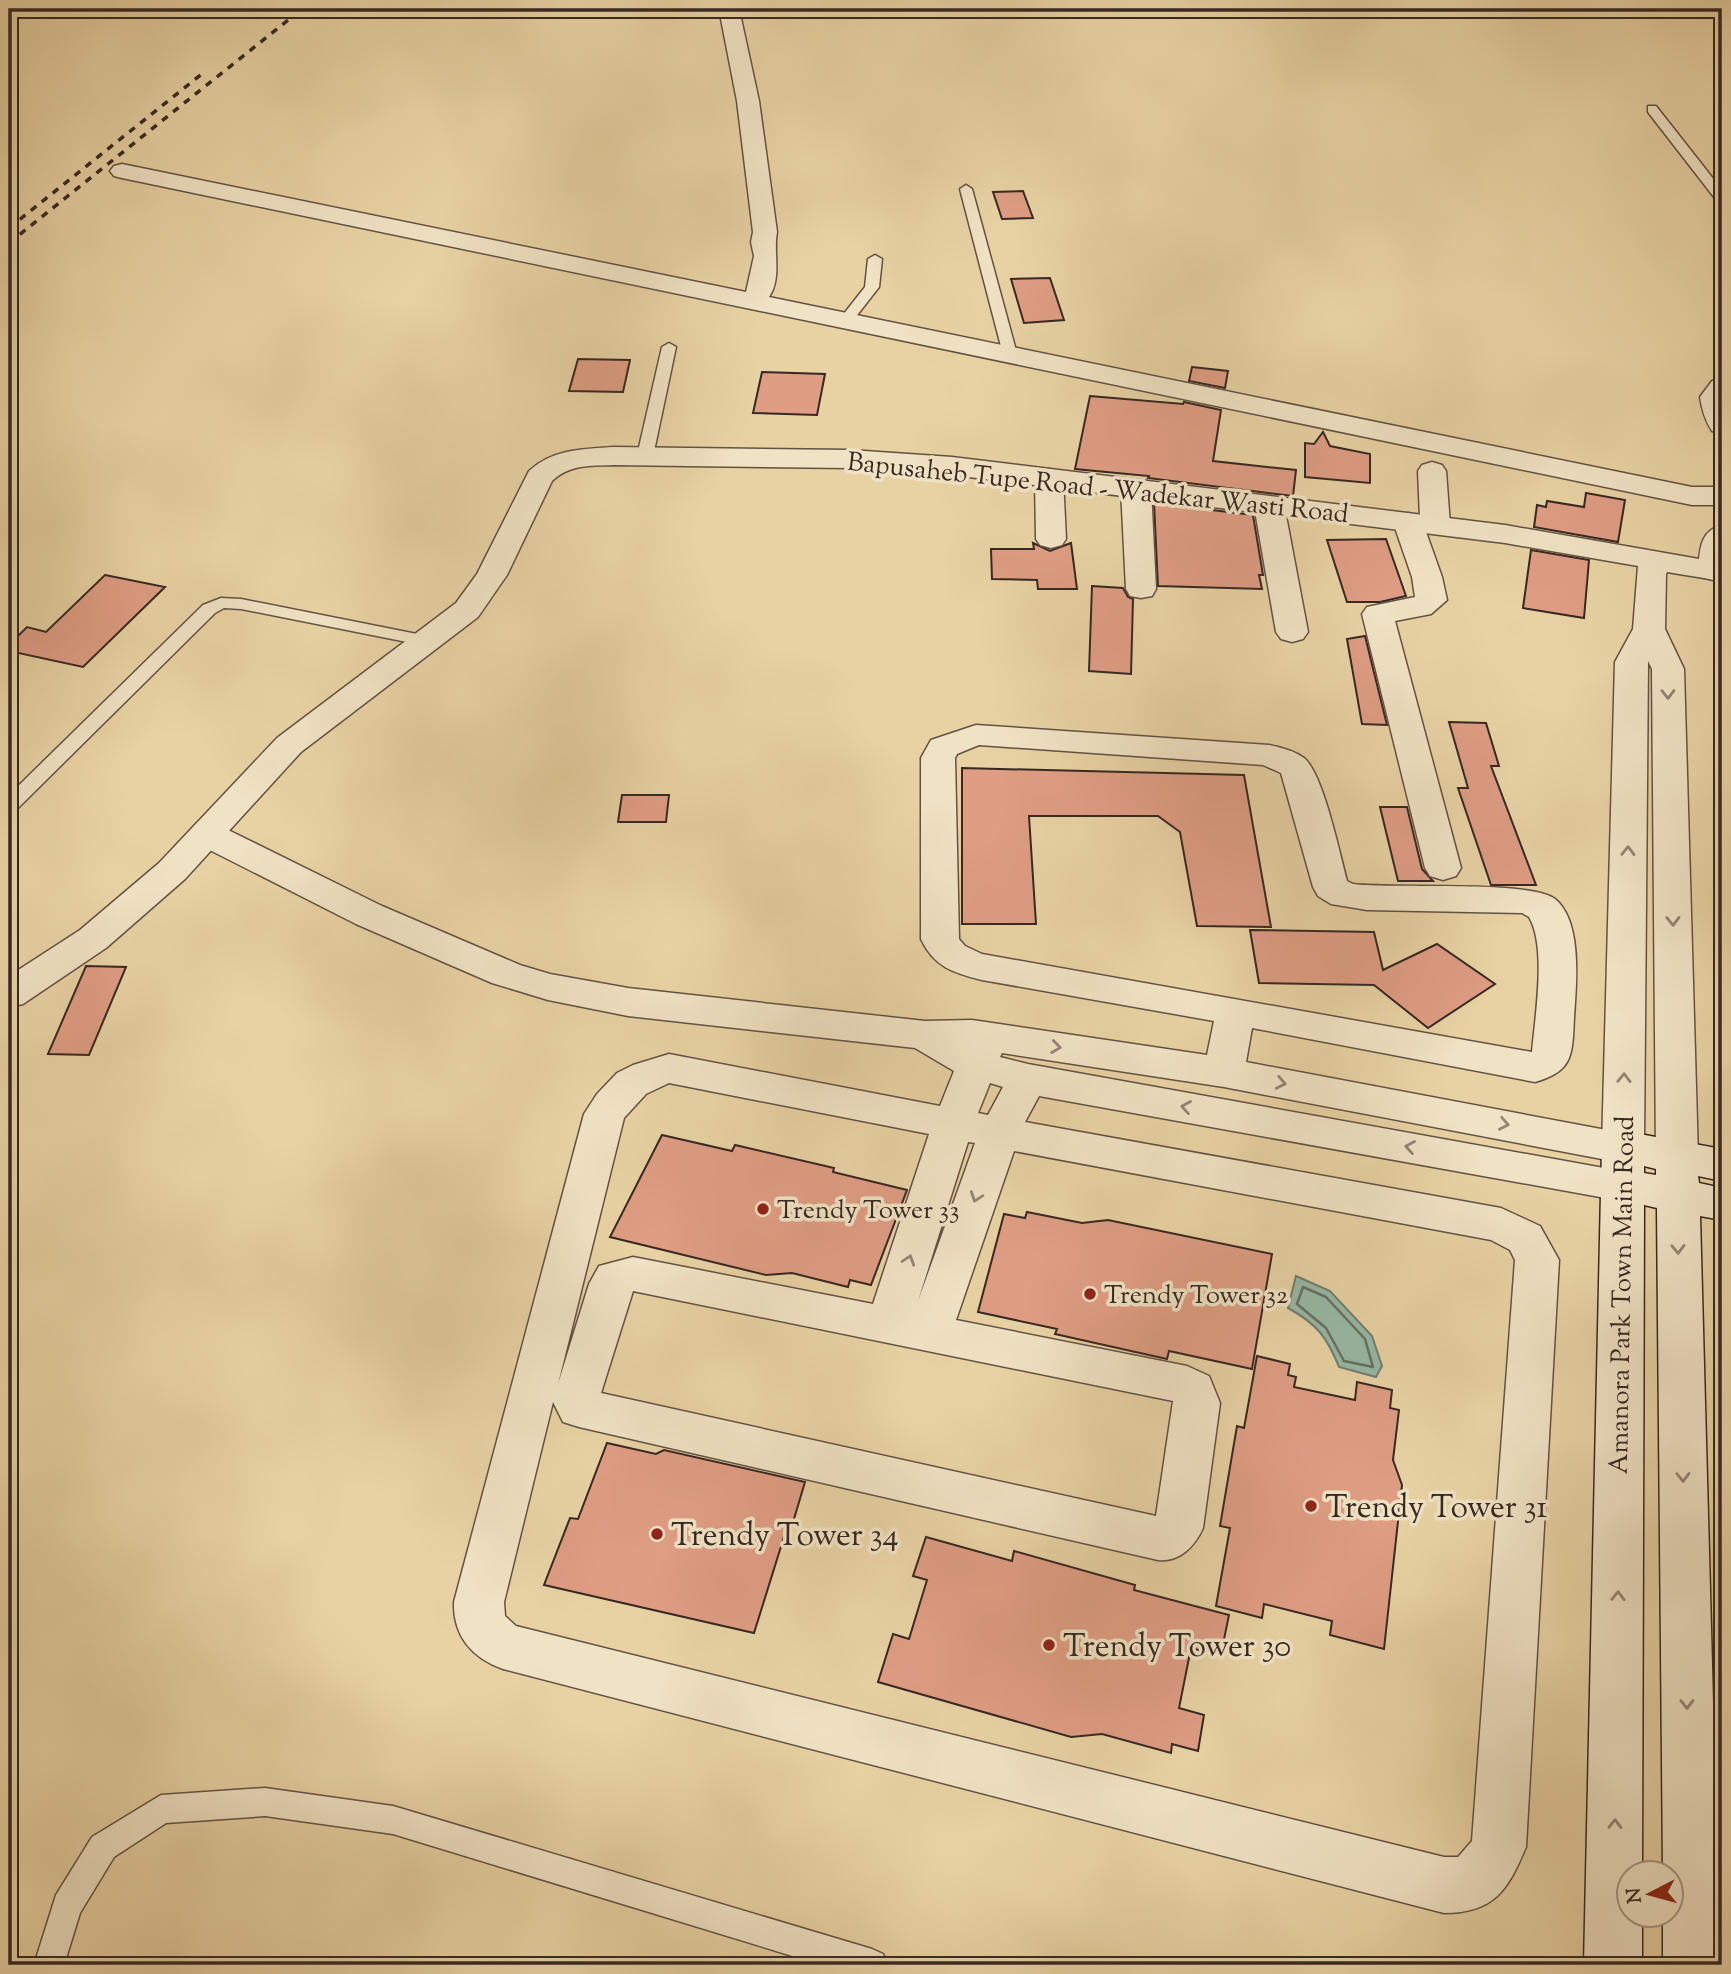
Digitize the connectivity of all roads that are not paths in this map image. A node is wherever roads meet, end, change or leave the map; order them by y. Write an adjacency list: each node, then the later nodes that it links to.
1 (729, 9): 7 (street)
2 (1652, 109): 5 (lane)
3 (122, 170): 7 (street)
4 (966, 189): 10 (lane)
5 (1722, 198)
6 (875, 259): 8 (lane)
7 (752, 301): 8 (street)
8 (846, 320): 10 (street)
9 (669, 347): 13 (lane)
10 (1010, 354): 17 (street)
11 (1722, 387): 12 (street)
12 (1722, 425)
13 (645, 456): 15 (street, Bapusaheb Tupe Road - Wadekar Wasti Road); 27 (street, Bapusaheb Tupe Road - Wadekar Wasti Road)
14 (1432, 471): 19 (street)
15 (1049, 478): 16 (street, Bapusaheb Tupe Road - Wadekar Wasti Road); 21 (street)
16 (1136, 489): 18 (street, Bapusaheb Tupe Road - Wadekar Wasti Road); 24 (street)
17 (1722, 496)
18 (1269, 505): 19 (street, Bapusaheb Tupe Road - Wadekar Wasti Road); 26 (street)
19 (1422, 524): 22 (street, Bapusaheb Tupe Road - Wadekar Wasti Road); 32 (street)
20 (1722, 534): 23 (street)
21 (1051, 538)
22 (1655, 562): 23 (street, Bapusaheb Tupe Road - Wadekar Wasti Road); 25 (street, Amanora Park Town Main Road)
23 (1717, 572)
24 (1141, 589)
25 (1649, 629): 28 (street, Amanora Park Town Main Road); 30 (street, Amanora Park Town Main Road, one-way to 30)
26 (1292, 632)
27 (427, 641): 29 (lane); 31 (street, Bapusaheb Tupe Road - Wadekar Wasti Road)
28 (1629, 800): 30 (street); 40 (street, Amanora Park Town Main Road, one-way to 28)
29 (9, 806)
30 (1671, 806): 41 (street, Amanora Park Town Main Road, one-way to 41)
31 (207, 834): 33 (street, Bapusaheb Tupe Road - Wadekar Wasti Road); 35 (street)
32 (1443, 868)
33 (9, 994)
34 (1235, 1012): 34 (street); 36 (street)
35 (982, 1052): 36 (street, one-way to 36); 37 (street); 38 (street)
36 (1224, 1072): 40 (street, one-way to 40)
37 (1028, 1079): 39 (street); 40 (street, one-way to 37)
38 (953, 1124): 39 (street); 39 (street); 42 (street, one-way to 38)
39 (999, 1133): 42 (street, one-way to 42)
40 (1623, 1166): 41 (street); 45 (street, Amanora Park Town Main Road, one-way to 40)
41 (1700, 1180): 46 (street, Amanora Park Town Main Road, one-way to 46)
42 (908, 1329): 42 (street)
43 (49, 1965): 44 (lane)
44 (872, 1965)
45 (1613, 1965)
46 (1692, 1965)

